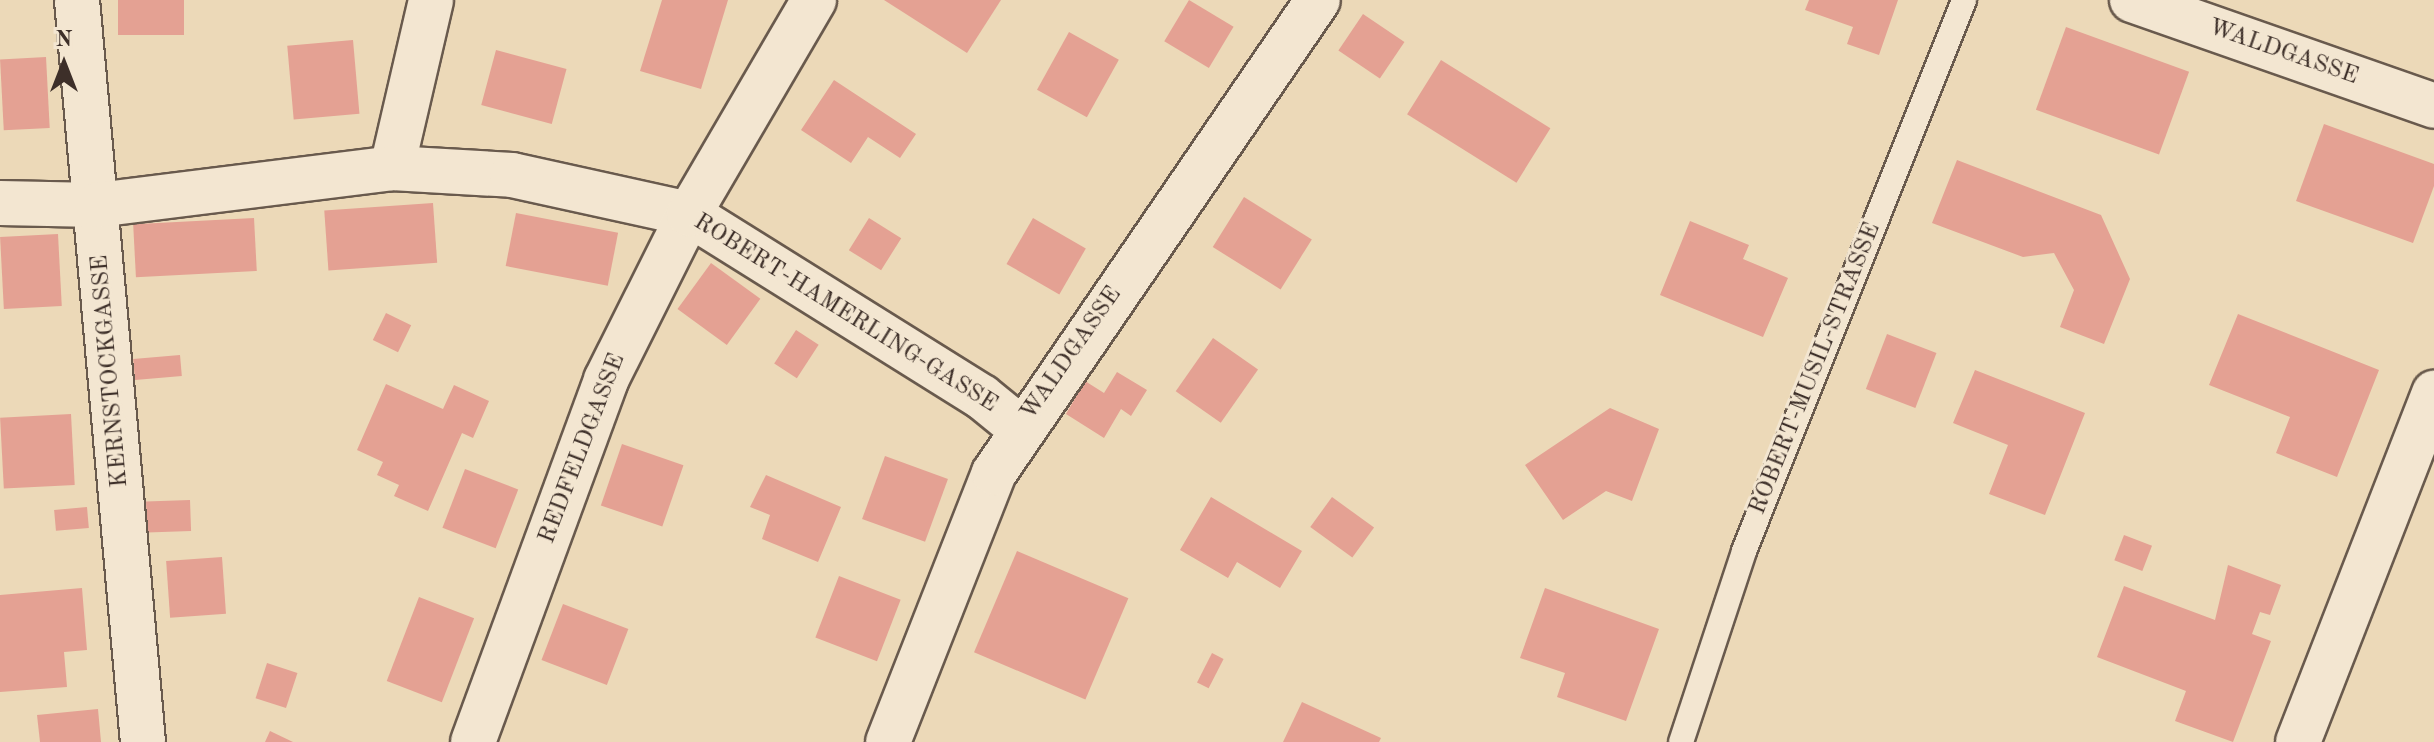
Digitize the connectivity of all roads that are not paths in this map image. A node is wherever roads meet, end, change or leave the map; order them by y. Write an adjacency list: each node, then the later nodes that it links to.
1 (77, 0): 10 (street, KERNSTOCKGASSE)
2 (431, 0): 8 (street)
3 (814, 0): 11 (street, REDFELDGASSE)
4 (1318, 0): 13 (street, WALDGASSE)
5 (1964, 0): 17 (lane, ROBERT-MUSIL-STRASSE)
6 (2132, 0): 7 (street, WALDGASSE)
7 (2434, 106)
8 (392, 168): 10 (street, ROBERT-HAMERLING-GASSE); 11 (street, ROBERT-HAMERLING-GASSE)
9 (0, 203): 10 (street, ROBERT-HAMERLING-GASSE)
10 (97, 205): 14 (street, KERNSTOCKGASSE)
11 (689, 214): 13 (street, ROBERT-HAMERLING-GASSE); 15 (street, REDFELDGASSE)
12 (2434, 393): 18 (street)
13 (1020, 428): 16 (street, WALDGASSE)
14 (143, 742)
15 (473, 742)
16 (888, 742)
17 (1681, 742)
18 (2298, 742)

